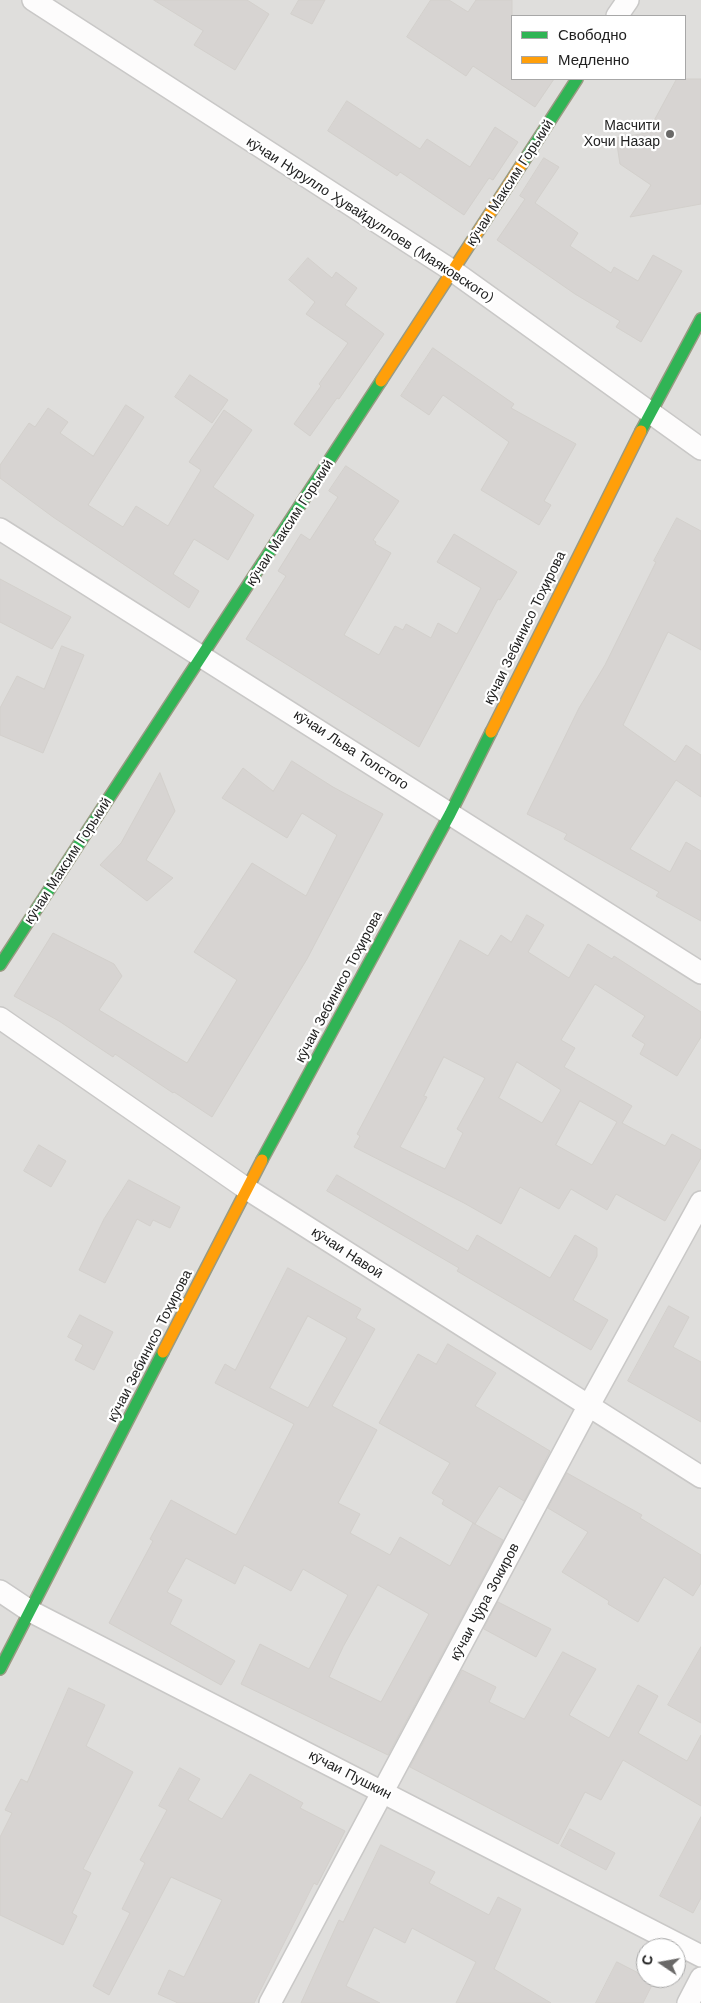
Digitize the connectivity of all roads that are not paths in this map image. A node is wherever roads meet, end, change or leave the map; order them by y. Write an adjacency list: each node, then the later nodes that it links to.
1 (33, 0): 5 (street, кӯчаи Нурулло Ҳувайдуллоев (Маяковского))
2 (628, 0): 3 (street)
3 (618, 15)
4 (576, 80): 5 (main road, кӯчаи Максим Горький)
5 (453, 271): 7 (street, кӯчаи Нурулло Ҳувайдуллоев (Маяковского)); 10 (main road, кӯчаи Максим Горький)
6 (701, 319): 7 (main road, кӯчаи Зебинисо Тоҳирова)
7 (650, 414): 8 (street, кӯчаи Нурулло Ҳувайдуллоев (Маяковского)); 11 (main road, кӯчаи Зебинисо Тоҳирова)
8 (701, 449)
9 (0, 529): 10 (street, кӯчаи Льва Толстого)
10 (204, 656): 11 (street, кӯчаи Льва Толстого); 12 (main road, кӯчаи Максим Горький)
11 (450, 814): 13 (street, кӯчаи Льва Толстого); 15 (main road, кӯчаи Зебинисо Тоҳирова)
12 (0, 965)
13 (701, 973)
14 (0, 1018): 15 (street, кӯчаи Навоӣ)
15 (247, 1189): 17 (street, кӯчаи Навоӣ); 20 (main road, кӯчаи Зебинисо Тоҳирова)
16 (701, 1202): 17 (street, кӯчаи Ҷӯра Зокиров)
17 (588, 1407): 18 (street, кӯчаи Навоӣ); 22 (street, кӯчаи Ҷӯра Зокиров)
18 (701, 1477)
19 (0, 1592): 20 (street, кӯчаи Пушкин)
20 (30, 1611): 21 (main road, кӯчаи Зебинисо Тоҳирова); 22 (street, кӯчаи Пушкин)
21 (0, 1669)
22 (384, 1793): 23 (street, кӯчаи Пушкин); 25 (street, кӯчаи Ҷӯра Зокиров)
23 (701, 1956)
24 (701, 1978): 26 (street)
25 (270, 2003)
26 (688, 2003)

